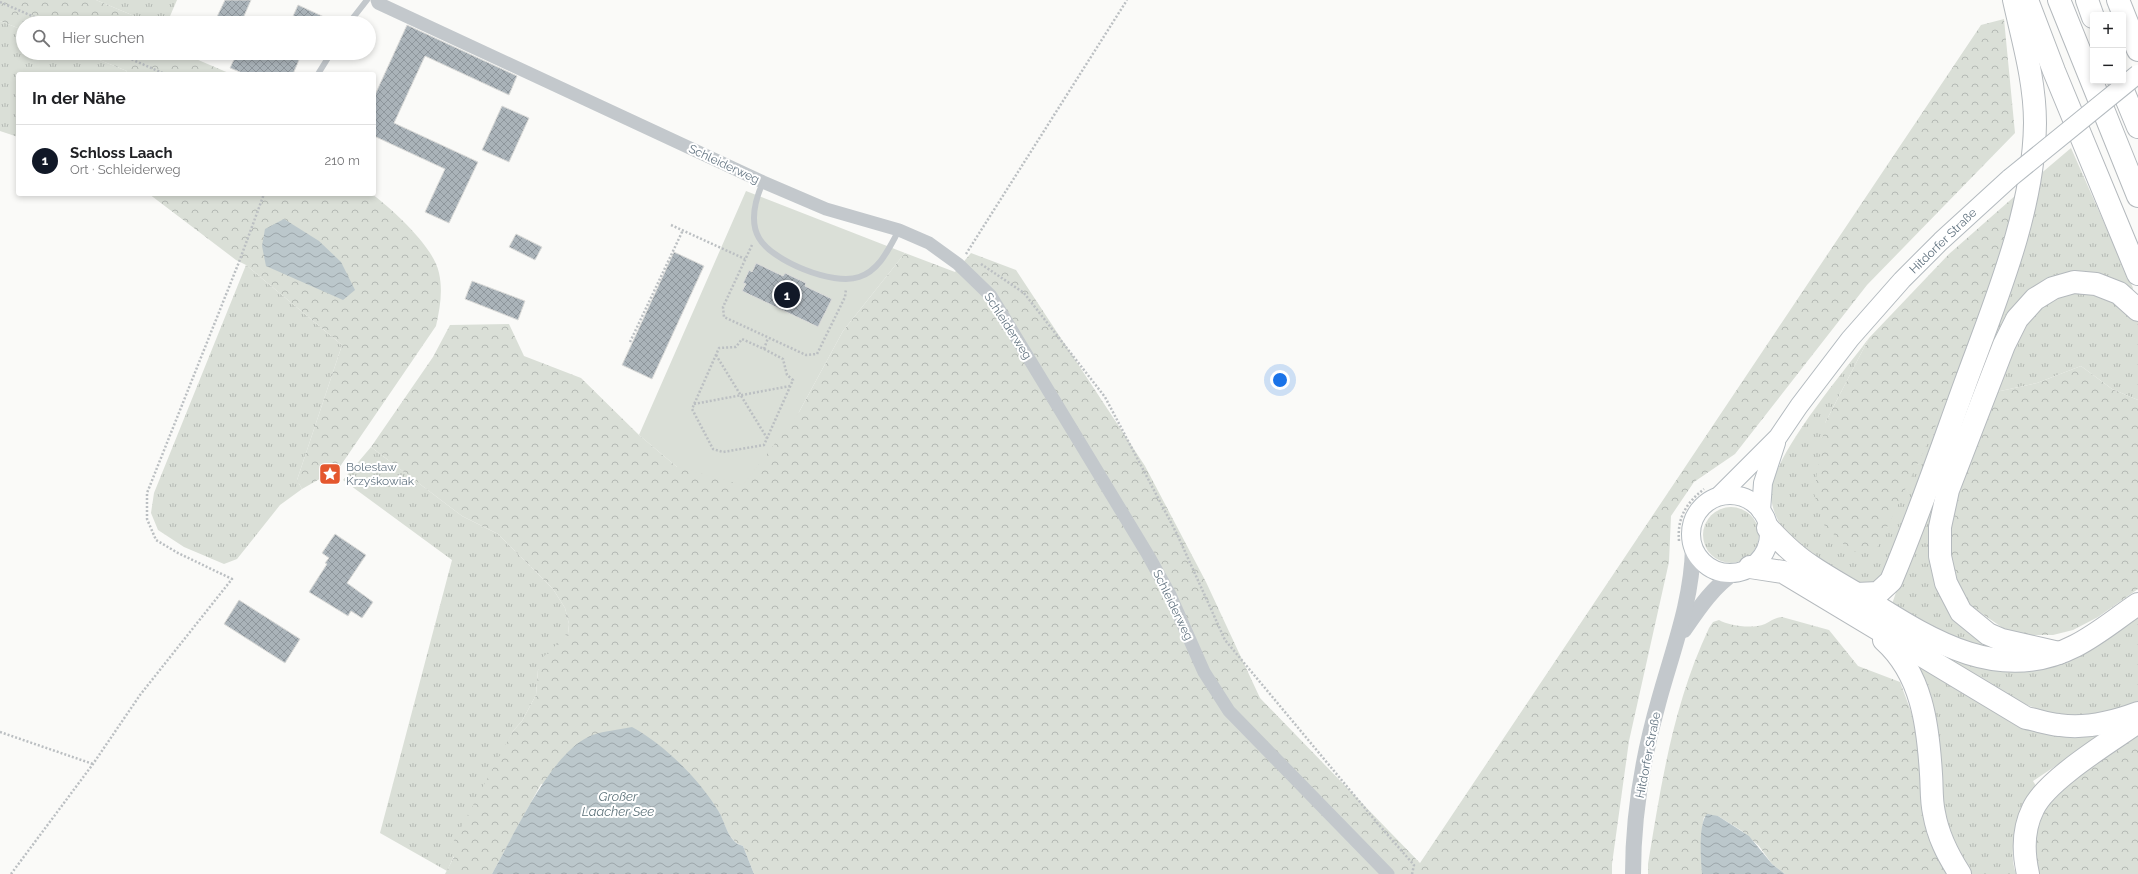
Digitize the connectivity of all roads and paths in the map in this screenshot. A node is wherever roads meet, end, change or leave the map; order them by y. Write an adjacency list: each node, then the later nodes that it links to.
1 (367, 0): 14 (lane)
2 (377, 0): 23 (street, Schleiderweg)
3 (1127, 0): 31 (path)
4 (2014, 0): 48 (highway)
5 (2028, 0): 32 (highway)
6 (2059, 0): 25 (highway)
7 (2087, 0): 11 (highway)
8 (2118, 0): 15 (highway)
9 (2130, 0): 12 (highway)
10 (0, 2): 13 (path)
11 (2091, 12)
12 (2138, 15)
13 (32, 16)
14 (354, 16)
15 (2138, 50)
16 (133, 60): 18 (path)
17 (327, 60): 19 (lane)
18 (160, 72)
19 (319, 72)
20 (2138, 74): 42 (main road, Hitdorfer Straße, bridge)
21 (2120, 84): 22 (highway)
22 (2138, 127)
23 (763, 182): 28 (street, Schleiderweg); 29 (lane)
24 (263, 196): 55 (path)
25 (2138, 196)
26 (671, 225): 27 (path)
27 (682, 230): 30 (path); 36 (path)
28 (898, 230): 31 (street, Schleiderweg); 33 (lane)
29 (758, 237): 30 (path); 33 (lane)
30 (745, 259): 35 (path)
31 (958, 264): 57 (street, Schleiderweg); 58 (path)
32 (2138, 274)
33 (846, 280): 35 (path)
34 (2138, 310): 51 (highway)
35 (768, 338): 37 (path)
36 (630, 342)
37 (764, 349): 38 (path); 39 (path)
38 (716, 355): 40 (path); 41 (path)
39 (790, 386): 40 (path); 43 (path)
40 (741, 395): 41 (path); 43 (path)
41 (694, 404): 43 (path)
42 (1778, 437): 44 (main road, Hitdorfer Straße); 45 (main road, Hitdorfer Straße)
43 (767, 438)
44 (1719, 496): 45 (main road); 46 (main road)
45 (1765, 520): 47 (main road); 48 (highway)
46 (1693, 547): 47 (main road); 50 (street, Hitdorfer Straße)
47 (1743, 569): 48 (highway); 50 (street, Hitdorfer Straße)
48 (1856, 604): 51 (highway); 52 (highway); 60 (highway)
49 (2138, 604): 51 (highway)
50 (1679, 638): 59 (street, Hitdorfer Straße)
51 (2059, 653)
52 (2138, 713)
53 (2138, 722): 61 (highway)
54 (0, 732): 55 (path)
55 (93, 764): 56 (path)
56 (11, 874)
57 (1388, 874)
58 (1412, 874)
59 (1633, 874)
60 (1960, 874)
61 (2028, 874)

